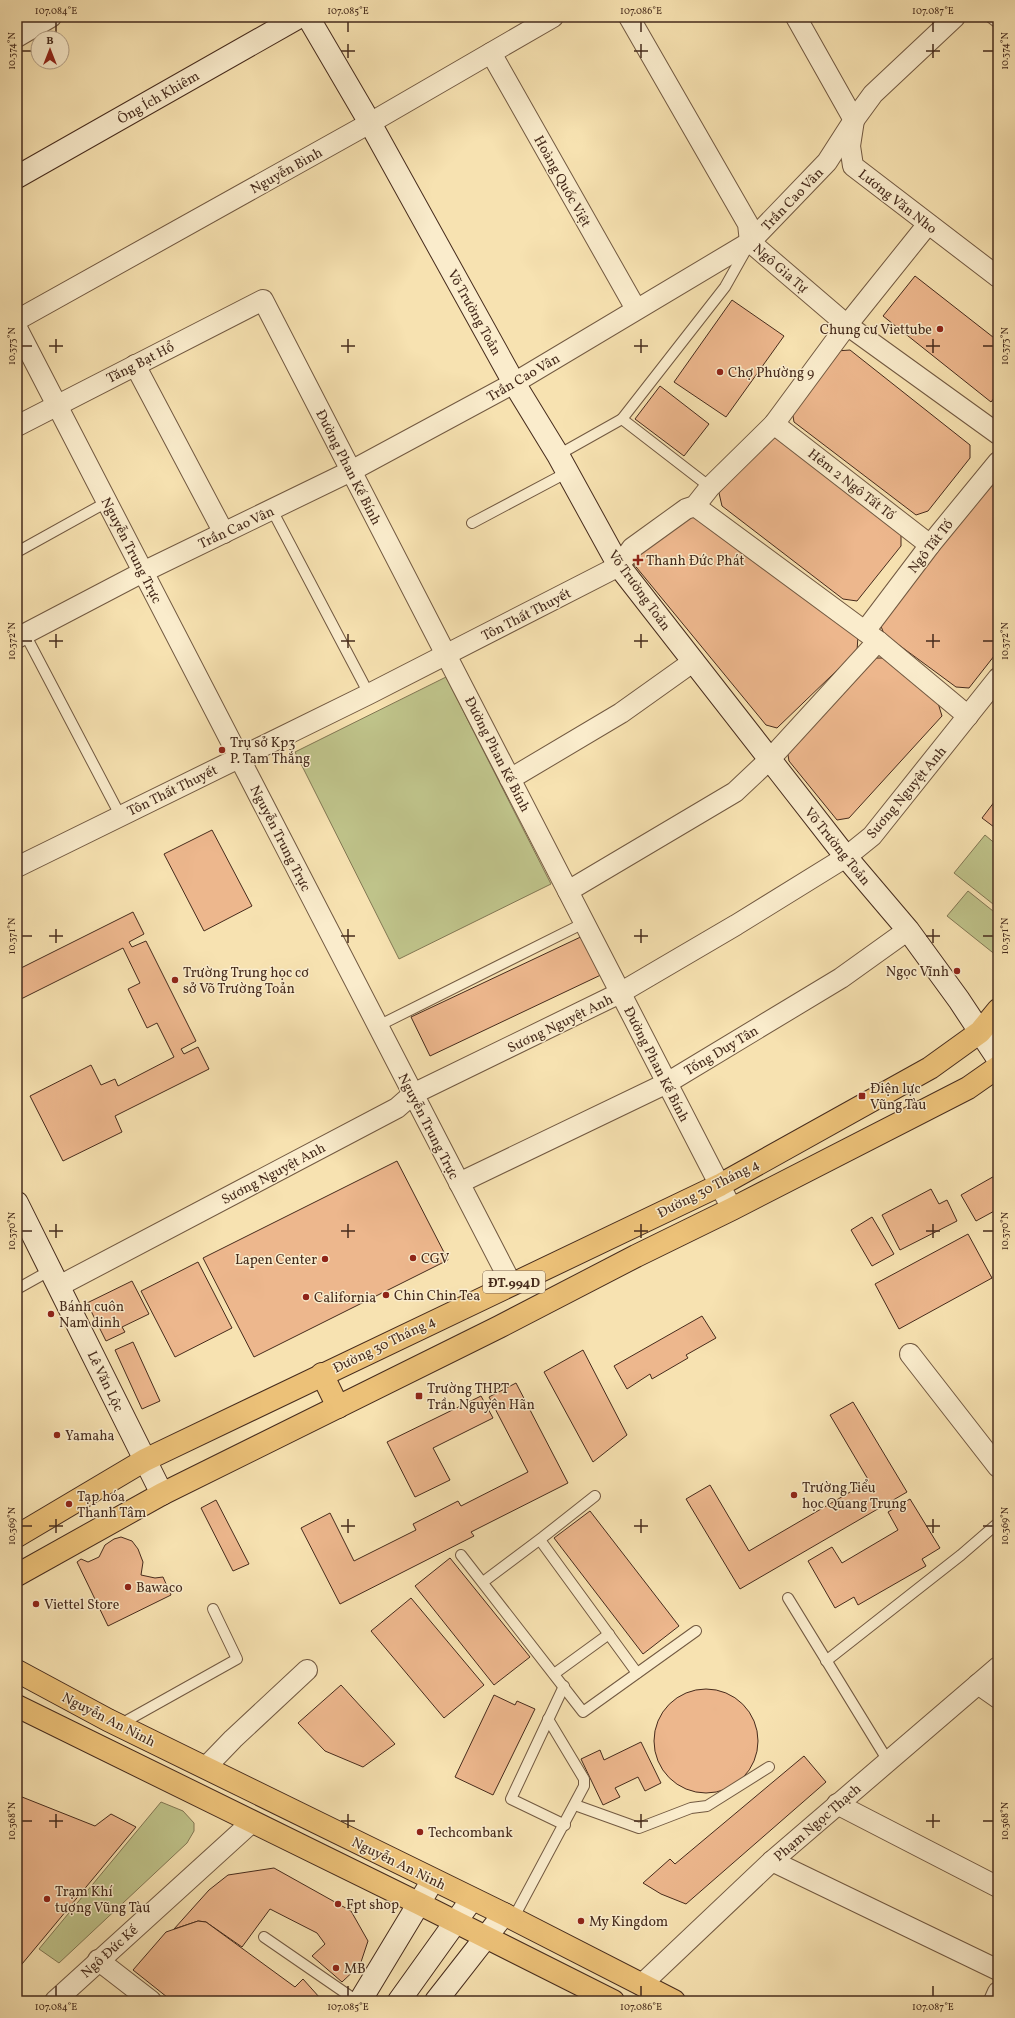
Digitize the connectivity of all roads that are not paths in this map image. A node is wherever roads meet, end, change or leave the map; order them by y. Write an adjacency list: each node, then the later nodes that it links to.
1 (51, 17): 10 (street)
2 (299, 17): 14 (street, Ông Ích Khiêm)
3 (308, 17): 13 (street, Võ Trường Toản)
4 (553, 17): 11 (street, Nguyễn Bình)
5 (629, 17): 16 (street, Ngô Gia Tự)
6 (796, 17): 12 (street)
7 (955, 17): 12 (street, Trần Cao Vân)
8 (990, 17): 9 (lane)
9 (998, 22)
10 (17, 37)
11 (491, 53): 13 (street, Nguyễn Bình); 19 (street, Hoàng Quốc Việt)
12 (854, 120): 15 (street, Lương Văn Nho); 16 (street, Trần Cao Vân)
13 (370, 123): 20 (street, Nguyễn Bình); 24 (street, Võ Trường Toản)
14 (17, 177)
15 (928, 224): 17 (street, Lương Văn Nho); 21 (street, Tôn Thất Thuyết)
16 (750, 242): 19 (street, Trần Cao Vân); 21 (street, Ngô Gia Tự); 26 (lane)
17 (998, 277)
18 (263, 300): 23 (street, Tăng Bạt Hổ); 32 (street, Đường Phan Kế Bính)
19 (636, 309): 24 (street, Trần Cao Vân)
20 (17, 320)
21 (847, 325): 27 (street, Tôn Thất Thuyết); 29 (street, Ngô Gia Tự)
22 (17, 328): 25 (street, Nguyễn Trung Trực)
23 (135, 365): 25 (street, Tăng Bạt Hổ); 38 (street)
24 (514, 383): 31 (street, Võ Trường Toản); 32 (street, Trần Cao Vân)
25 (57, 405): 28 (street, Tăng Bạt Hổ); 34 (street, Nguyễn Trung Trực)
26 (622, 419): 31 (lane); 33 (lane)
27 (774, 424): 33 (street, Tôn Thất Thuyết); 39 (street, Hẻm 2 Ngô Tất Tố)
28 (17, 426)
29 (998, 434)
30 (998, 462): 39 (street, Ngô Tất Tố)
31 (563, 464): 37 (lane); 41 (street, Võ Trường Toản)
32 (351, 471): 36 (street, Trần Cao Vân); 45 (street, Đường Phan Kế Bính)
33 (710, 487): 35 (street, Tôn Thất Thuyết)
34 (107, 502): 40 (lane); 42 (street, Nguyễn Trung Trực)
35 (695, 506): 41 (street, Tôn Thất Thuyết); 44 (street)
36 (272, 510): 38 (street, Trần Cao Vân); 48 (lane)
37 (472, 523)
38 (224, 533): 42 (street, Trần Cao Vân)
39 (930, 545): 44 (street, Ngô Tất Tố)
40 (17, 552)
41 (619, 566): 45 (street, Tôn Thất Thuyết); 46 (street, Võ Trường Toản)
42 (143, 572): 43 (street, Trần Cao Vân); 50 (street, Nguyễn Trung Trực)
43 (21, 636): 53 (lane)
44 (871, 636): 49 (street); 51 (street, Ngô Tất Tố)
45 (446, 655): 48 (street, Tôn Thất Thuyết); 52 (street, Đường Phan Kế Bính)
46 (694, 661): 51 (street, Võ Trường Toản); 52 (street)
47 (998, 678): 49 (street, Sương Nguyệt Anh)
48 (369, 694): 50 (street, Tôn Thất Thuyết)
49 (968, 716): 54 (street, Sương Nguyệt Anh)
50 (239, 757): 53 (street, Tôn Thất Thuyết); 61 (street, Nguyễn Trung Trực)
51 (770, 759): 54 (street, Võ Trường Toản); 56 (street, Ngô Tất Tố)
52 (510, 778): 56 (street, Đường Phan Kế Bính)
53 (120, 815): 55 (street, Tôn Thất Thuyết)
54 (846, 857): 58 (street, Võ Trường Toản); 59 (street, Sương Nguyệt Anh)
55 (17, 867)
56 (568, 891): 57 (street, Đường Phan Kế Bính)
57 (584, 923): 59 (street, Đường Phan Kế Bính); 61 (lane)
58 (908, 930): 62 (street, Võ Trường Toản); 65 (street, Tống Duy Tân)
59 (620, 993): 65 (street, Đường Phan Kế Bính); 66 (street, Sương Nguyệt Anh)
60 (998, 1010): 62 (main road, Đường 30 Tháng 4 / ĐT.994D)
61 (378, 1026): 66 (street, Nguyễn Trung Trực)
62 (980, 1032): 63 (street, Võ Trường Toản); 68 (main road, Đường 30 Tháng 4 / ĐT.994D)
63 (998, 1059)
64 (998, 1067): 70 (main road, Đường 30 Tháng 4 / ĐT.994D)
65 (667, 1083): 67 (street, Tống Duy Tân); 68 (street, Đường Phan Kế Bính)
66 (413, 1094): 67 (street, Nguyễn Trung Trực); 71 (street, Sương Nguyệt Anh)
67 (459, 1183): 72 (street, Nguyễn Trung Trực)
68 (720, 1185): 70 (street, Đường Phan Kế Bính); 72 (main road, Đường 30 Tháng 4 / ĐT.994D)
69 (17, 1203): 71 (street, Lê Văn Lộc)
70 (732, 1210): 76 (main road, Đường 30 Tháng 4 / ĐT.994D)
71 (55, 1278): 73 (lane); 77 (street, Lê Văn Lộc)
72 (511, 1283): 75 (main road, Đường 30 Tháng 4 / ĐT.994D)
73 (17, 1289)
74 (910, 1354): 78 (street)
75 (322, 1374): 76 (main road); 77 (main road, Đường 30 Tháng 4 / ĐT.994D)
76 (338, 1407): 79 (main road, Đường 30 Tháng 4 / ĐT.994D)
77 (145, 1460): 79 (street, Lê Văn Lộc); 82 (main road, Đường 30 Tháng 4 / ĐT.994D)
78 (998, 1467)
79 (162, 1494): 85 (main road, Đường 30 Tháng 4 / ĐT.994D)
80 (595, 1496): 83 (lane)
81 (998, 1523): 91 (lane)
82 (17, 1536)
83 (540, 1540): 86 (lane); 90 (lane)
84 (461, 1555): 86 (lane)
85 (17, 1575)
86 (482, 1582): 96 (lane)
87 (788, 1598): 91 (lane)
88 (213, 1610): 102 (lane)
89 (696, 1631): 95 (lane)
90 (609, 1634): 95 (lane); 96 (lane)
91 (826, 1661): 103 (lane)
92 (998, 1666): 97 (street, Phạm Ngọc Thạch)
93 (307, 1670): 104 (street)
94 (17, 1671): 102 (main road, Nguyễn An Ninh)
95 (637, 1673): 98 (lane)
96 (554, 1674): 98 (lane)
97 (978, 1684): 99 (street); 103 (street, Phạm Ngọc Thạch)
98 (564, 1686): 101 (lane)
99 (998, 1698)
100 (17, 1706): 108 (main road, Nguyễn An Ninh)
101 (548, 1719): 107 (lane); 109 (lane)
102 (119, 1725): 104 (main road, Nguyễn An Ninh)
103 (888, 1761): 106 (street, Phạm Ngọc Thạch)
104 (206, 1767): 111 (main road, Nguyễn An Ninh)
105 (769, 1767): 107 (lane)
106 (837, 1804): 110 (street, Phạm Ngọc Thạch); 112 (street)
107 (575, 1805): 109 (lane)
108 (252, 1822): 114 (main road, Nguyễn An Ninh); 119 (street, Ngô Đức Kế)
109 (565, 1825): 115 (lane)
110 (772, 1861): 120 (street); 121 (street, Phạm Ngọc Thạch)
111 (433, 1880): 113 (main road, Nguyễn An Ninh); 114 (street)
112 (998, 1887)
113 (472, 1899): 115 (main road, Nguyễn An Ninh); 116 (street)
114 (420, 1904): 116 (main road, Nguyễn An Ninh); 125 (street)
115 (508, 1917): 118 (street); 121 (main road, Nguyễn An Ninh)
116 (457, 1922): 118 (main road, Nguyễn An Ninh); 126 (street)
117 (264, 1937): 125 (lane)
118 (488, 1938): 127 (street); 128 (main road, Nguyễn An Ninh)
119 (98, 1960): 123 (street, Ngô Đức Kế); 124 (street)
120 (998, 1970)
121 (641, 1985): 129 (main road, Nguyễn An Ninh)
122 (998, 1992): 130 (street)
123 (55, 2001)
124 (151, 2001)
125 (359, 2001)
126 (399, 2001)
127 (436, 2001)
128 (613, 2001)
129 (674, 2001)
130 (994, 2001)

